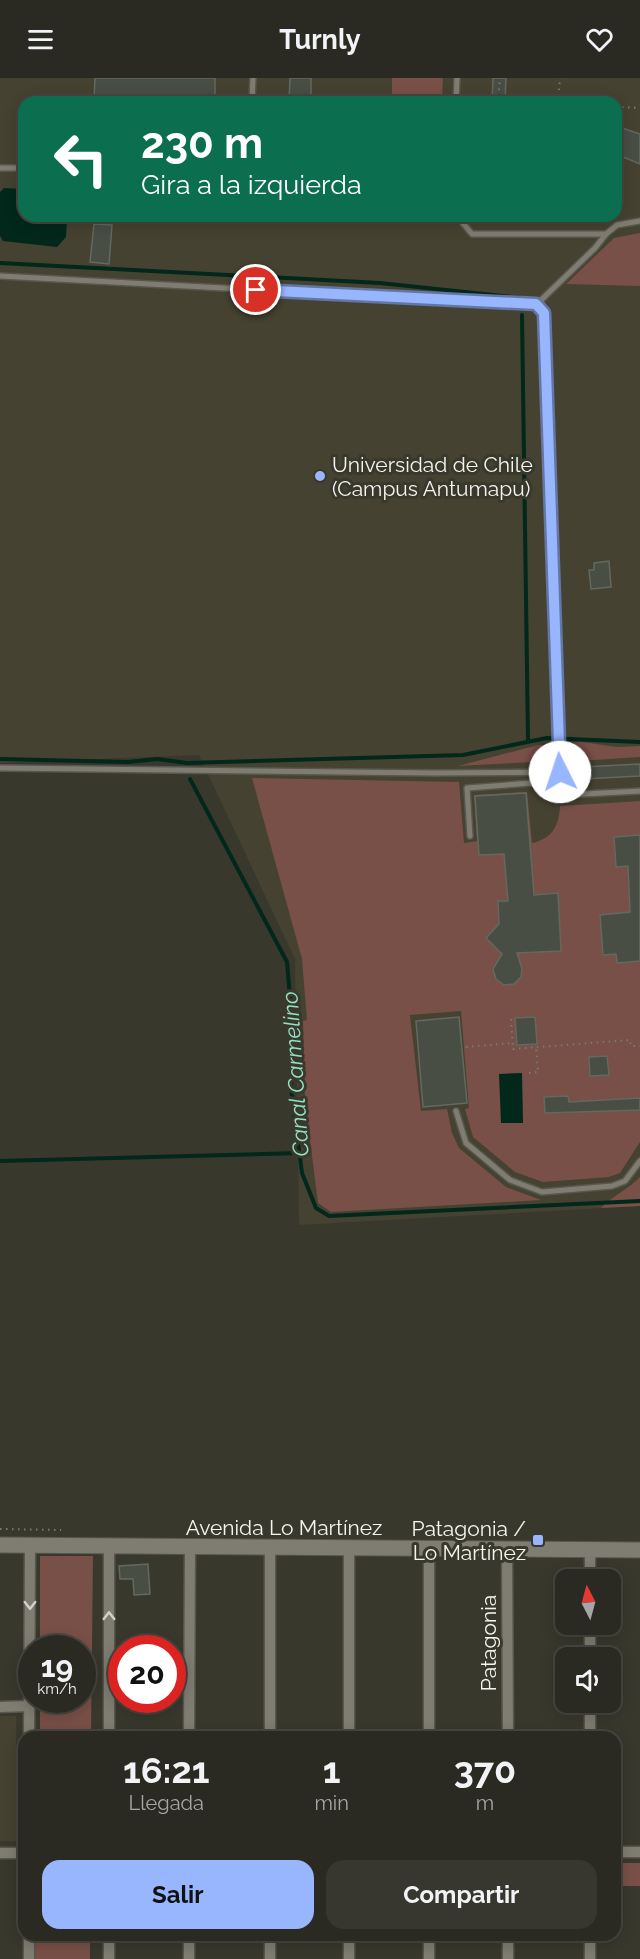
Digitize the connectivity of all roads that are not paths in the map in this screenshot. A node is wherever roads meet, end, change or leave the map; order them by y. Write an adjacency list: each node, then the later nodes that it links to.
1 (253, 78): 3 (lane)
2 (457, 78): 4 (lane)
3 (252, 96)
4 (456, 96)
5 (0, 168): 6 (lane)
6 (18, 168)
7 (640, 221): 9 (lane)
8 (462, 222): 9 (lane)
9 (606, 234): 11 (lane)
10 (0, 276): 11 (lane)
11 (536, 304): 13 (lane)
12 (0, 768): 13 (lane)
13 (544, 773): 14 (lane)
14 (545, 782): 15 (lane); 16 (lane)
15 (640, 791)
16 (470, 836)
17 (456, 1111): 18 (lane)
18 (640, 1161)
19 (0, 1545): 20 (main road, Avenida Lo Martínez)
20 (30, 1546): 21 (main road, Avenida Lo Martínez); 30 (street, one-way to 30)
21 (108, 1547): 22 (main road, Avenida Lo Martínez); 36 (street, one-way to 21)
22 (190, 1547): 23 (main road, Avenida Lo Martínez); 37 (street)
23 (270, 1548): 24 (main road, Avenida Lo Martínez); 38 (street)
24 (349, 1548): 25 (main road, Avenida Lo Martínez); 39 (street)
25 (429, 1549): 26 (main road, Avenida Lo Martínez); 40 (street)
26 (507, 1549): 27 (main road, Avenida Lo Martínez); 41 (street, Patagonia)
27 (590, 1550): 28 (main road, Avenida Lo Martínez); 29 (street)
28 (640, 1550)
29 (590, 1569)
30 (30, 1635)
31 (18, 1706): 32 (street)
32 (0, 1707)
33 (30, 1713): 35 (street)
34 (590, 1713): 42 (street)
35 (29, 1731)
36 (109, 1731)
37 (189, 1731)
38 (270, 1731)
39 (349, 1731)
40 (429, 1731)
41 (508, 1731)
42 (590, 1731)
43 (621, 1852): 44 (street)
44 (640, 1852)
45 (0, 1853): 46 (street)
46 (18, 1853)
47 (29, 1941): 55 (street)
48 (109, 1941): 56 (street)
49 (189, 1941): 57 (street)
50 (270, 1941): 58 (street)
51 (349, 1941): 59 (street)
52 (429, 1941): 60 (street)
53 (508, 1941): 61 (street)
54 (590, 1941): 62 (street)
55 (29, 1959)
56 (109, 1959)
57 (189, 1959)
58 (270, 1959)
59 (349, 1959)
60 (429, 1959)
61 (508, 1959)
62 (590, 1959)

